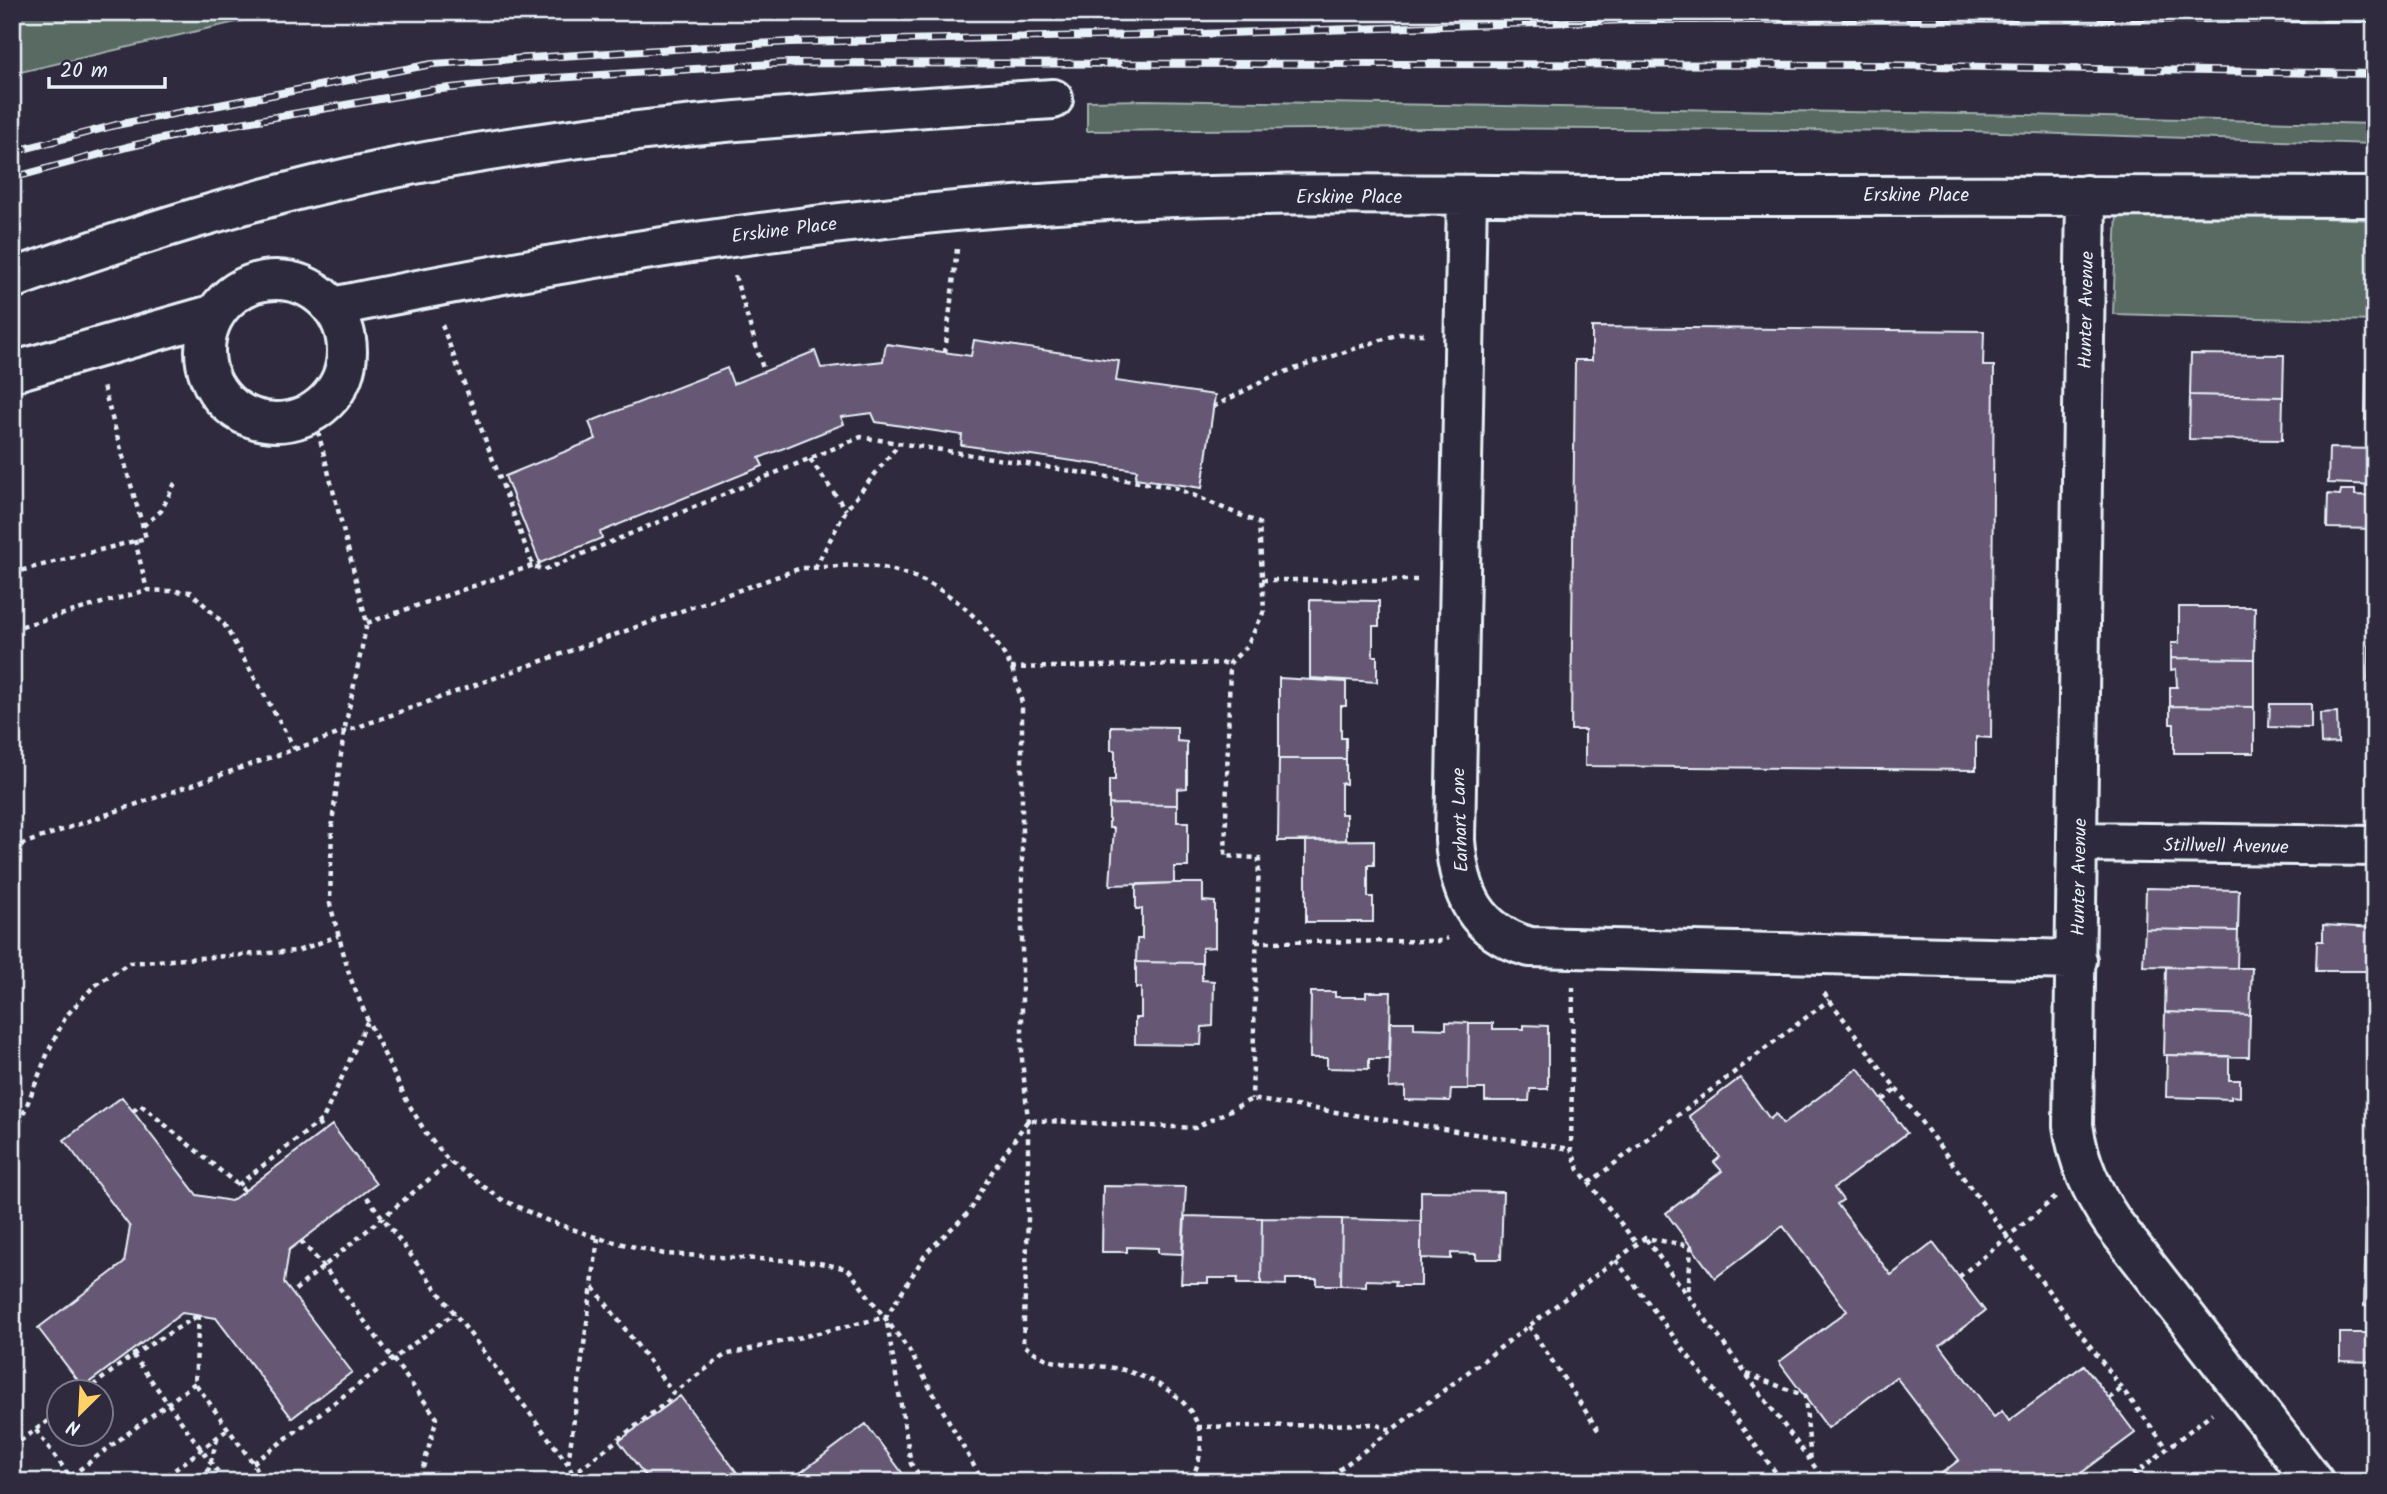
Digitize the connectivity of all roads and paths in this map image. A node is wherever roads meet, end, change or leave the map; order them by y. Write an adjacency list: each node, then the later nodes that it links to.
1 (1053, 99): 7 (street)
2 (1467, 195): 3 (street, Erskine Place); 5 (street, Erskine Place); 11 (street, Earhart Lane)
3 (2087, 195): 4 (street, Erskine Place); 37 (street, Hunter Avenue)
4 (2375, 197)
5 (962, 210): 6 (street, Erskine Place); 13 (path)
6 (724, 237): 8 (street, Erskine Place); 15 (path)
7 (12, 279)
8 (428, 288): 9 (street, Erskine Place); 25 (path)
9 (332, 307): 10 (street); 17 (street)
10 (215, 314): 12 (street); 17 (street)
11 (1464, 333): 16 (path); 29 (street, Earhart Lane)
12 (92, 348): 14 (street); 22 (path)
13 (945, 352)
14 (12, 372)
15 (764, 372)
16 (1213, 407)
17 (313, 412): 31 (path)
18 (900, 443): 19 (path); 21 (path); 28 (path)
19 (809, 459): 21 (path); 25 (path)
20 (174, 483): 22 (path)
21 (846, 510): 26 (path)
22 (143, 526): 23 (path)
23 (135, 540): 27 (path); 30 (path)
24 (540, 563): 25 (path)
25 (533, 566): 31 (path)
26 (815, 568): 34 (path); 35 (path)
27 (12, 573)
28 (1262, 580): 29 (path); 33 (path)
29 (1460, 581): 40 (street, Earhart Lane)
30 (147, 590): 32 (path); 36 (path)
31 (367, 623): 35 (path)
32 (12, 629)
33 (1230, 663): 34 (path); 42 (path)
34 (1012, 668): 52 (path)
35 (344, 732): 36 (path); 41 (path)
36 (295, 749): 39 (path)
37 (2078, 842): 38 (street, Stillwell Avenue); 45 (street, Hunter Avenue)
38 (2375, 846)
39 (12, 850)
40 (1489, 926): 42 (path); 43 (street, Earhart Lane)
41 (338, 936): 47 (path); 55 (path)
42 (1256, 942): 49 (path)
43 (1573, 949): 44 (street, Earhart Lane); 56 (path)
44 (1794, 954): 45 (street, Earhart Lane); 46 (path)
45 (2077, 960): 58 (street, Hunter Avenue)
46 (1829, 1000): 48 (path); 59 (path)
47 (368, 1021): 53 (path); 57 (path)
48 (1897, 1089): 50 (path); 64 (path)
49 (1252, 1099): 52 (path); 56 (path)
50 (1883, 1100)
51 (133, 1111): 60 (path)
52 (1028, 1120): 76 (path); 89 (path)
53 (318, 1123): 54 (path); 60 (path)
54 (323, 1132)
55 (12, 1142)
56 (1571, 1149): 59 (path)
57 (450, 1162): 63 (path); 65 (path)
58 (2085, 1173): 64 (path); 84 (street, Hunter Avenue)
59 (1589, 1183): 68 (path)
60 (238, 1185): 61 (path)
61 (245, 1191)
62 (367, 1197): 63 (path)
63 (383, 1218): 70 (path); 75 (path)
64 (2008, 1237): 71 (path); 83 (path)
65 (598, 1238): 72 (path); 76 (path)
66 (1645, 1238): 68 (path); 74 (path); 74 (path)
67 (301, 1241): 70 (path)
68 (1637, 1244): 69 (path)
69 (1616, 1260): 77 (path); 116 (path)
70 (324, 1267): 73 (path); 79 (path)
71 (1959, 1277)
72 (592, 1286): 85 (path); 101 (path)
73 (295, 1290)
74 (1688, 1297): 80 (path)
75 (454, 1313): 79 (path); 101 (path)
76 (886, 1317): 85 (path); 113 (path); 114 (path)
77 (1529, 1326): 92 (path); 93 (path)
78 (134, 1355): 81 (path); 82 (path); 87 (path)
79 (392, 1359): 99 (path); 110 (path)
80 (1746, 1374): 100 (path); 100 (path)
81 (104, 1378)
82 (195, 1382): 87 (path); 90 (path)
83 (2122, 1388): 86 (path); 96 (path)
84 (2242, 1390): 96 (path); 119 (street, Hunter Avenue)
85 (673, 1393): 102 (path)
86 (2109, 1399)
87 (167, 1403): 97 (path); 103 (path)
88 (46, 1422): 91 (path)
89 (1197, 1427): 92 (path); 115 (path)
90 (228, 1429): 94 (path); 99 (path)
91 (36, 1430): 95 (path); 103 (path)
92 (1391, 1430): 104 (path)
93 (1600, 1433)
94 (218, 1436): 97 (path); 98 (path)
95 (12, 1447)
96 (2167, 1448): 118 (path)
97 (201, 1449): 98 (path); 106 (path)
98 (211, 1462): 107 (path); 108 (path)
99 (253, 1463): 109 (path)
100 (1812, 1463): 117 (path)
101 (568, 1464): 102 (path)
102 (574, 1473): 111 (path); 112 (path)
103 (72, 1479): 105 (path)
104 (1325, 1481)
105 (63, 1482)
106 (159, 1482)
107 (205, 1482)
108 (225, 1482)
109 (262, 1482)
110 (419, 1482)
111 (563, 1482)
112 (576, 1482)
113 (925, 1482)
114 (983, 1482)
115 (1190, 1482)
116 (1783, 1482)
117 (1826, 1482)
118 (2125, 1482)
119 (2314, 1482)

